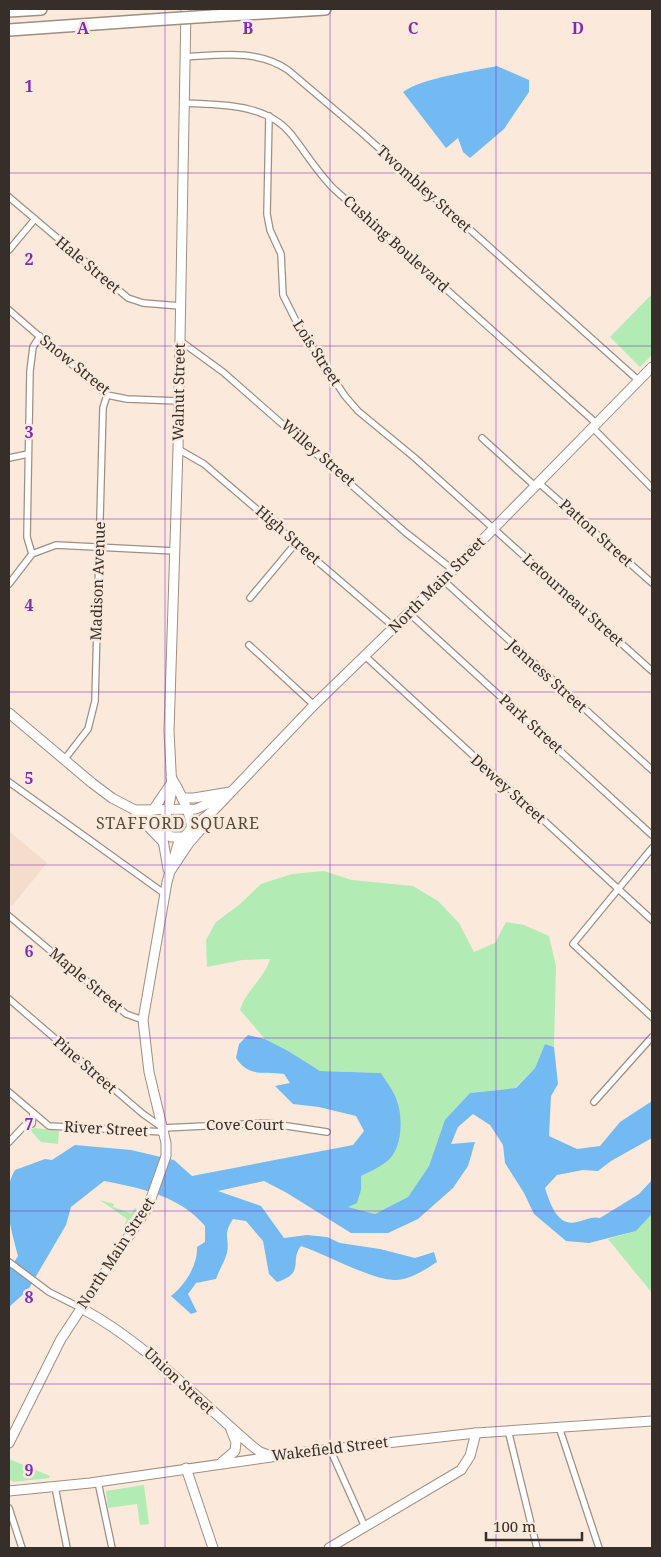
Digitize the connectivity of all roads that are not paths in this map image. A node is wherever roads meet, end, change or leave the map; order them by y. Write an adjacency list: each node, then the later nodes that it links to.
1 (41, 9): 4 (highway)
2 (186, 9): 6 (main road, Walnut Street)
3 (325, 9): 5 (highway, bridge)
4 (9, 11)
5 (9, 30)
6 (185, 57): 7 (main road, Walnut Street); 17 (street, Twombley Street)
7 (183, 102): 8 (street, Cushing Boulevard); 12 (main road, Walnut Street)
8 (269, 116): 20 (street, Cushing Boulevard); 27 (street, Lois Street)
9 (9, 197): 10 (street, Hale Street)
10 (35, 219): 11 (street); 12 (street, Hale Street)
11 (9, 250)
12 (180, 306): 15 (main road, Walnut Street)
13 (9, 310): 14 (street, Snow Street)
14 (40, 336): 18 (street, Snow Street); 23 (street)
15 (179, 340): 19 (main road, Walnut Street); 32 (street, Willey Street)
16 (652, 367): 17 (main road, North Main Street)
17 (638, 380): 20 (main road, North Main Street)
18 (107, 395): 19 (street, Snow Street); 29 (street, Madison Avenue)
19 (179, 401): 22 (main road, Walnut Street)
20 (594, 425): 25 (main road, North Main Street); 26 (street, Cushing Boulevard)
21 (482, 438): 25 (street, Patton Street)
22 (178, 449): 28 (street, High Street); 30 (main road, Walnut Street)
23 (28, 454): 24 (street); 31 (street)
24 (9, 458)
25 (538, 485): 27 (main road, North Main Street); 34 (street, Patton Street)
26 (652, 488)
27 (494, 528): 32 (main road, North Main Street); 41 (street, Letourneau Street)
28 (296, 543): 36 (street); 38 (street, High Street)
29 (99, 546): 30 (street); 31 (street); 44 (street, Madison Avenue)
30 (175, 551): 46 (main road, Walnut Street)
31 (32, 554): 35 (street)
32 (453, 570): 33 (main road, North Main Street)
33 (443, 580): 37 (main road, North Main Street); 45 (street, Jenness Street)
34 (652, 583)
35 (9, 584)
36 (250, 598)
37 (409, 613): 38 (main road, North Main Street); 57 (street, Park Street)
38 (394, 627): 40 (main road, North Main Street)
39 (249, 645): 42 (street)
40 (365, 656): 42 (main road, North Main Street); 62 (street, Dewey Street)
41 (652, 671)
42 (314, 705): 48 (main road, North Main Street)
43 (9, 713): 44 (main road)
44 (64, 760): 52 (main road)
45 (652, 770)
46 (170, 780): 49 (main road, Walnut Street); 53 (main road); 54 (main road, Walnut Street)
47 (9, 782): 63 (street)
48 (230, 792): 49 (main road); 50 (main road, North Main Street)
49 (182, 798): 51 (main road, Walnut Street)
50 (221, 802): 51 (main road); 56 (main road, North Main Street); 61 (main road, North Main Street)
51 (186, 809): 54 (main road); 56 (main road)
52 (133, 810): 53 (main road); 55 (main road); 59 (main road)
53 (153, 810): 54 (main road)
54 (168, 810): 55 (main road)
55 (161, 828): 58 (main road); 59 (main road, North Main Street)
56 (190, 829): 58 (main road)
57 (652, 835)
58 (183, 837): 61 (main road, North Main Street)
59 (164, 842): 61 (main road, North Main Street)
60 (652, 848): 62 (street)
61 (169, 872): 63 (main road, North Main Street)
62 (618, 889): 65 (street, Dewey Street); 67 (street)
63 (165, 894): 68 (main road, North Main Street)
64 (9, 916): 68 (street, Maple Street)
65 (652, 920)
66 (9, 999): 75 (street, Pine Street)
67 (652, 1017)
68 (143, 1020): 75 (main road, North Main Street)
69 (652, 1037): 71 (street)
70 (9, 1092): 72 (street, River Street)
71 (594, 1102)
72 (33, 1113): 73 (street); 74 (street, River Street)
73 (32, 1124): 74 (street, River Street); 77 (street)
74 (48, 1126): 75 (street, River Street)
75 (164, 1130): 76 (street, Cove Court); 79 (main road, North Main Street)
76 (327, 1132)
77 (9, 1142)
78 (9, 1262): 79 (street)
79 (81, 1308): 82 (main road, Union Street); 85 (main road, North Main Street)
80 (652, 1420): 81 (main road, Wakefield Street)
81 (558, 1427): 83 (main road, Wakefield Street); 101 (street)
82 (230, 1428): 87 (main road, Union Street); 88 (main road)
83 (508, 1430): 84 (main road, Wakefield Street); 100 (street)
84 (476, 1433): 86 (main road, Wakefield Street); 94 (main road)
85 (9, 1443)
86 (330, 1449): 87 (main road, Wakefield Street); 94 (street)
87 (274, 1456): 88 (main road, Wakefield Street)
88 (220, 1463): 89 (main road, Wakefield Street)
89 (186, 1468): 90 (main road, Wakefield Street); 98 (main road)
90 (98, 1482): 91 (main road, Wakefield Street); 97 (street)
91 (55, 1487): 92 (main road, Wakefield Street); 96 (street)
92 (11, 1489)
93 (9, 1508): 95 (street)
94 (365, 1527): 99 (main road)
95 (22, 1548)
96 (67, 1548)
97 (112, 1548)
98 (213, 1548)
99 (328, 1548)
100 (537, 1548)
101 (599, 1548)

